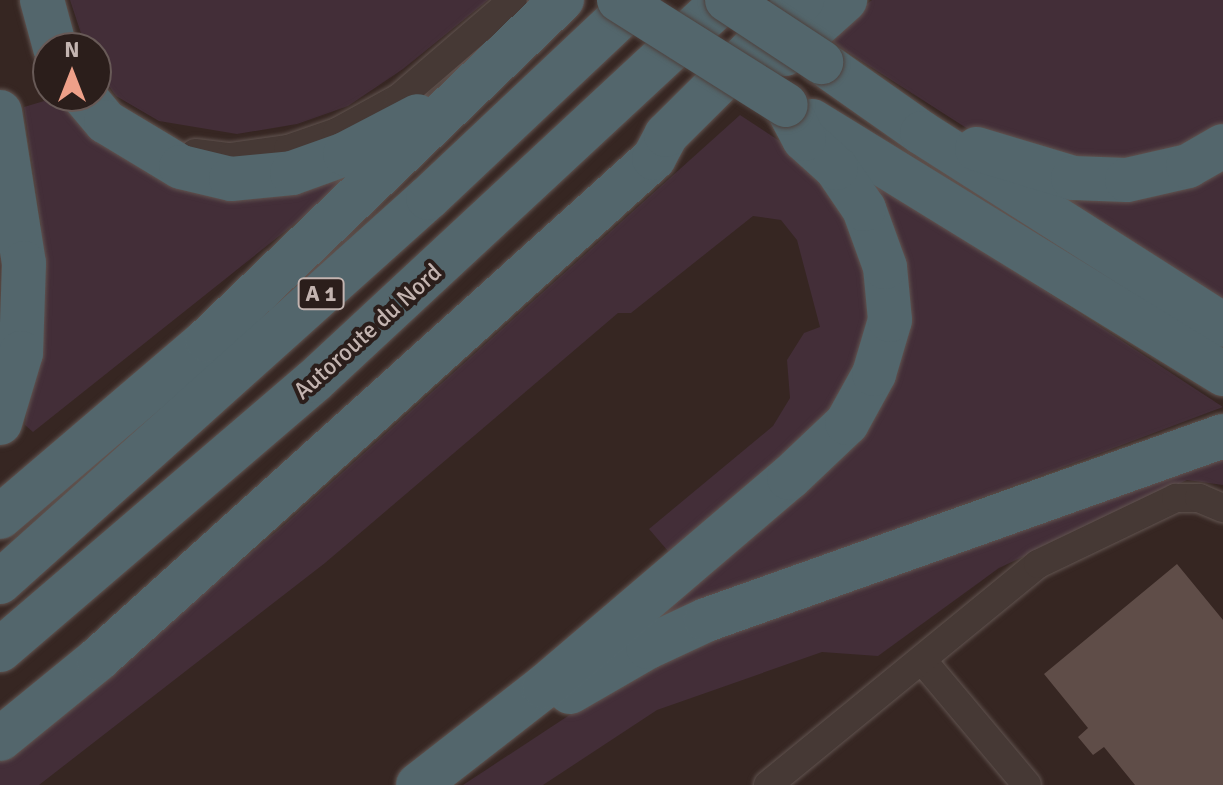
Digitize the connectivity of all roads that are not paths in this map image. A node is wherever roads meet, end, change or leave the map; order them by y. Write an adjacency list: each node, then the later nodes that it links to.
1 (42, 0): 9 (highway)
2 (513, 0): 16 (street)
3 (562, 0): 11 (highway)
4 (619, 0): 12 (highway, bridge)
5 (638, 0): 24 (highway, A 1)
6 (725, 0): 10 (highway, bridge); 25 (highway, Autoroute du Nord / A 1)
7 (802, 0): 17 (highway)
8 (845, 0): 17 (highway)
9 (51, 32)
10 (828, 66): 15 (highway); 18 (highway)
11 (489, 67): 16 (highway); 23 (highway)
12 (786, 105): 19 (highway); 28 (highway)
13 (0, 112): 20 (highway)
14 (98, 112): 16 (highway)
15 (1223, 146)
16 (153, 148)
17 (654, 158): 27 (highway)
18 (1223, 325)
19 (1223, 374)
20 (0, 423)
21 (1223, 436): 29 (highway)
22 (1223, 508): 26 (street)
23 (0, 517)
24 (0, 582)
25 (0, 650)
26 (922, 660): 30 (street); 31 (street)
27 (0, 739)
28 (418, 785)
29 (441, 785)
30 (768, 785)
31 (1027, 785)

